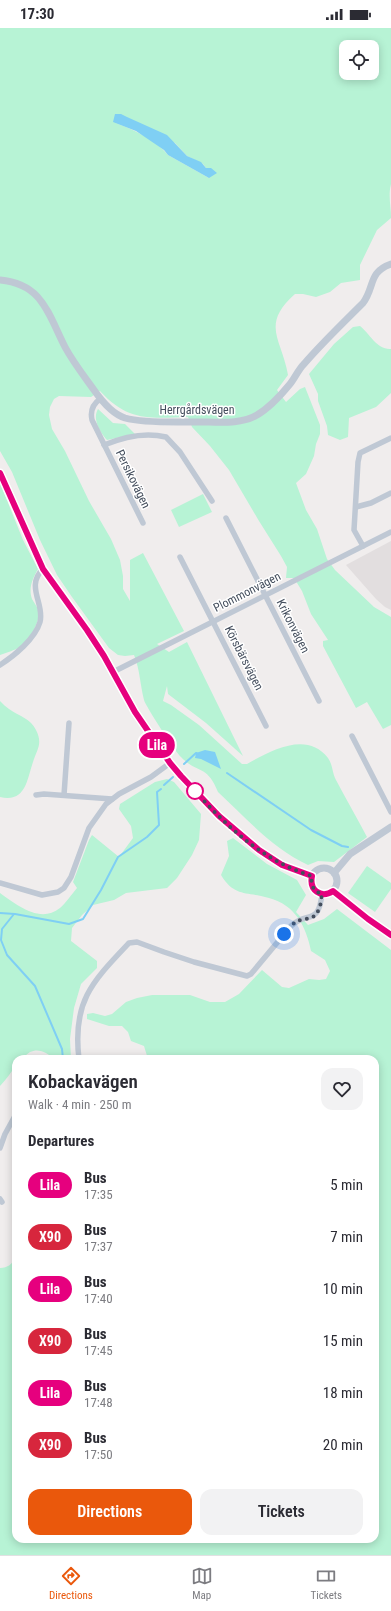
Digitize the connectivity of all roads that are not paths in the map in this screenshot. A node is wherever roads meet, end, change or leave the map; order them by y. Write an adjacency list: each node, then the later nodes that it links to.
1 (391, 264): 3 (street, Herrgårdsvägen)
2 (0, 280): 3 (street, Herrgårdsvägen)
3 (100, 399): 5 (street, Persikovägen)
4 (391, 438): 9 (street)
5 (104, 445): 8 (street, Persikovägen); 11 (street, Persikovägen)
6 (0, 473): 15 (street)
7 (391, 493): 9 (street)
8 (212, 501)
9 (356, 507): 13 (street)
10 (226, 518): 16 (street, Krikonvägen)
11 (142, 523)
12 (391, 532): 13 (street, Plommonvägen)
13 (363, 546): 16 (street, Plommonvägen)
14 (180, 556): 17 (street, Körsbärsvägen)
15 (43, 569): 18 (street); 19 (street)
16 (265, 595): 17 (street, Plommonvägen); 20 (street, Krikonvägen)
17 (213, 621): 19 (street, Plommonvägen); 22 (street, Körsbärsvägen)
18 (0, 666)
19 (113, 672): 24 (street)
20 (319, 701)
21 (69, 723): 26 (street)
22 (266, 726)
23 (352, 736): 28 (street)
24 (170, 763): 27 (street); 31 (street)
25 (36, 795): 26 (street)
26 (64, 795): 27 (street)
27 (112, 799): 32 (street)
28 (391, 812)
29 (391, 828): 30 (street)
30 (334, 873): 31 (street); 33 (street)
31 (312, 876): 34 (street)
32 (0, 883)
33 (333, 891): 34 (street); 35 (street)
34 (322, 894): 36 (street)
35 (391, 935)
36 (79, 1055)
37 (12, 1121): 38 (street)
38 (0, 1148)

